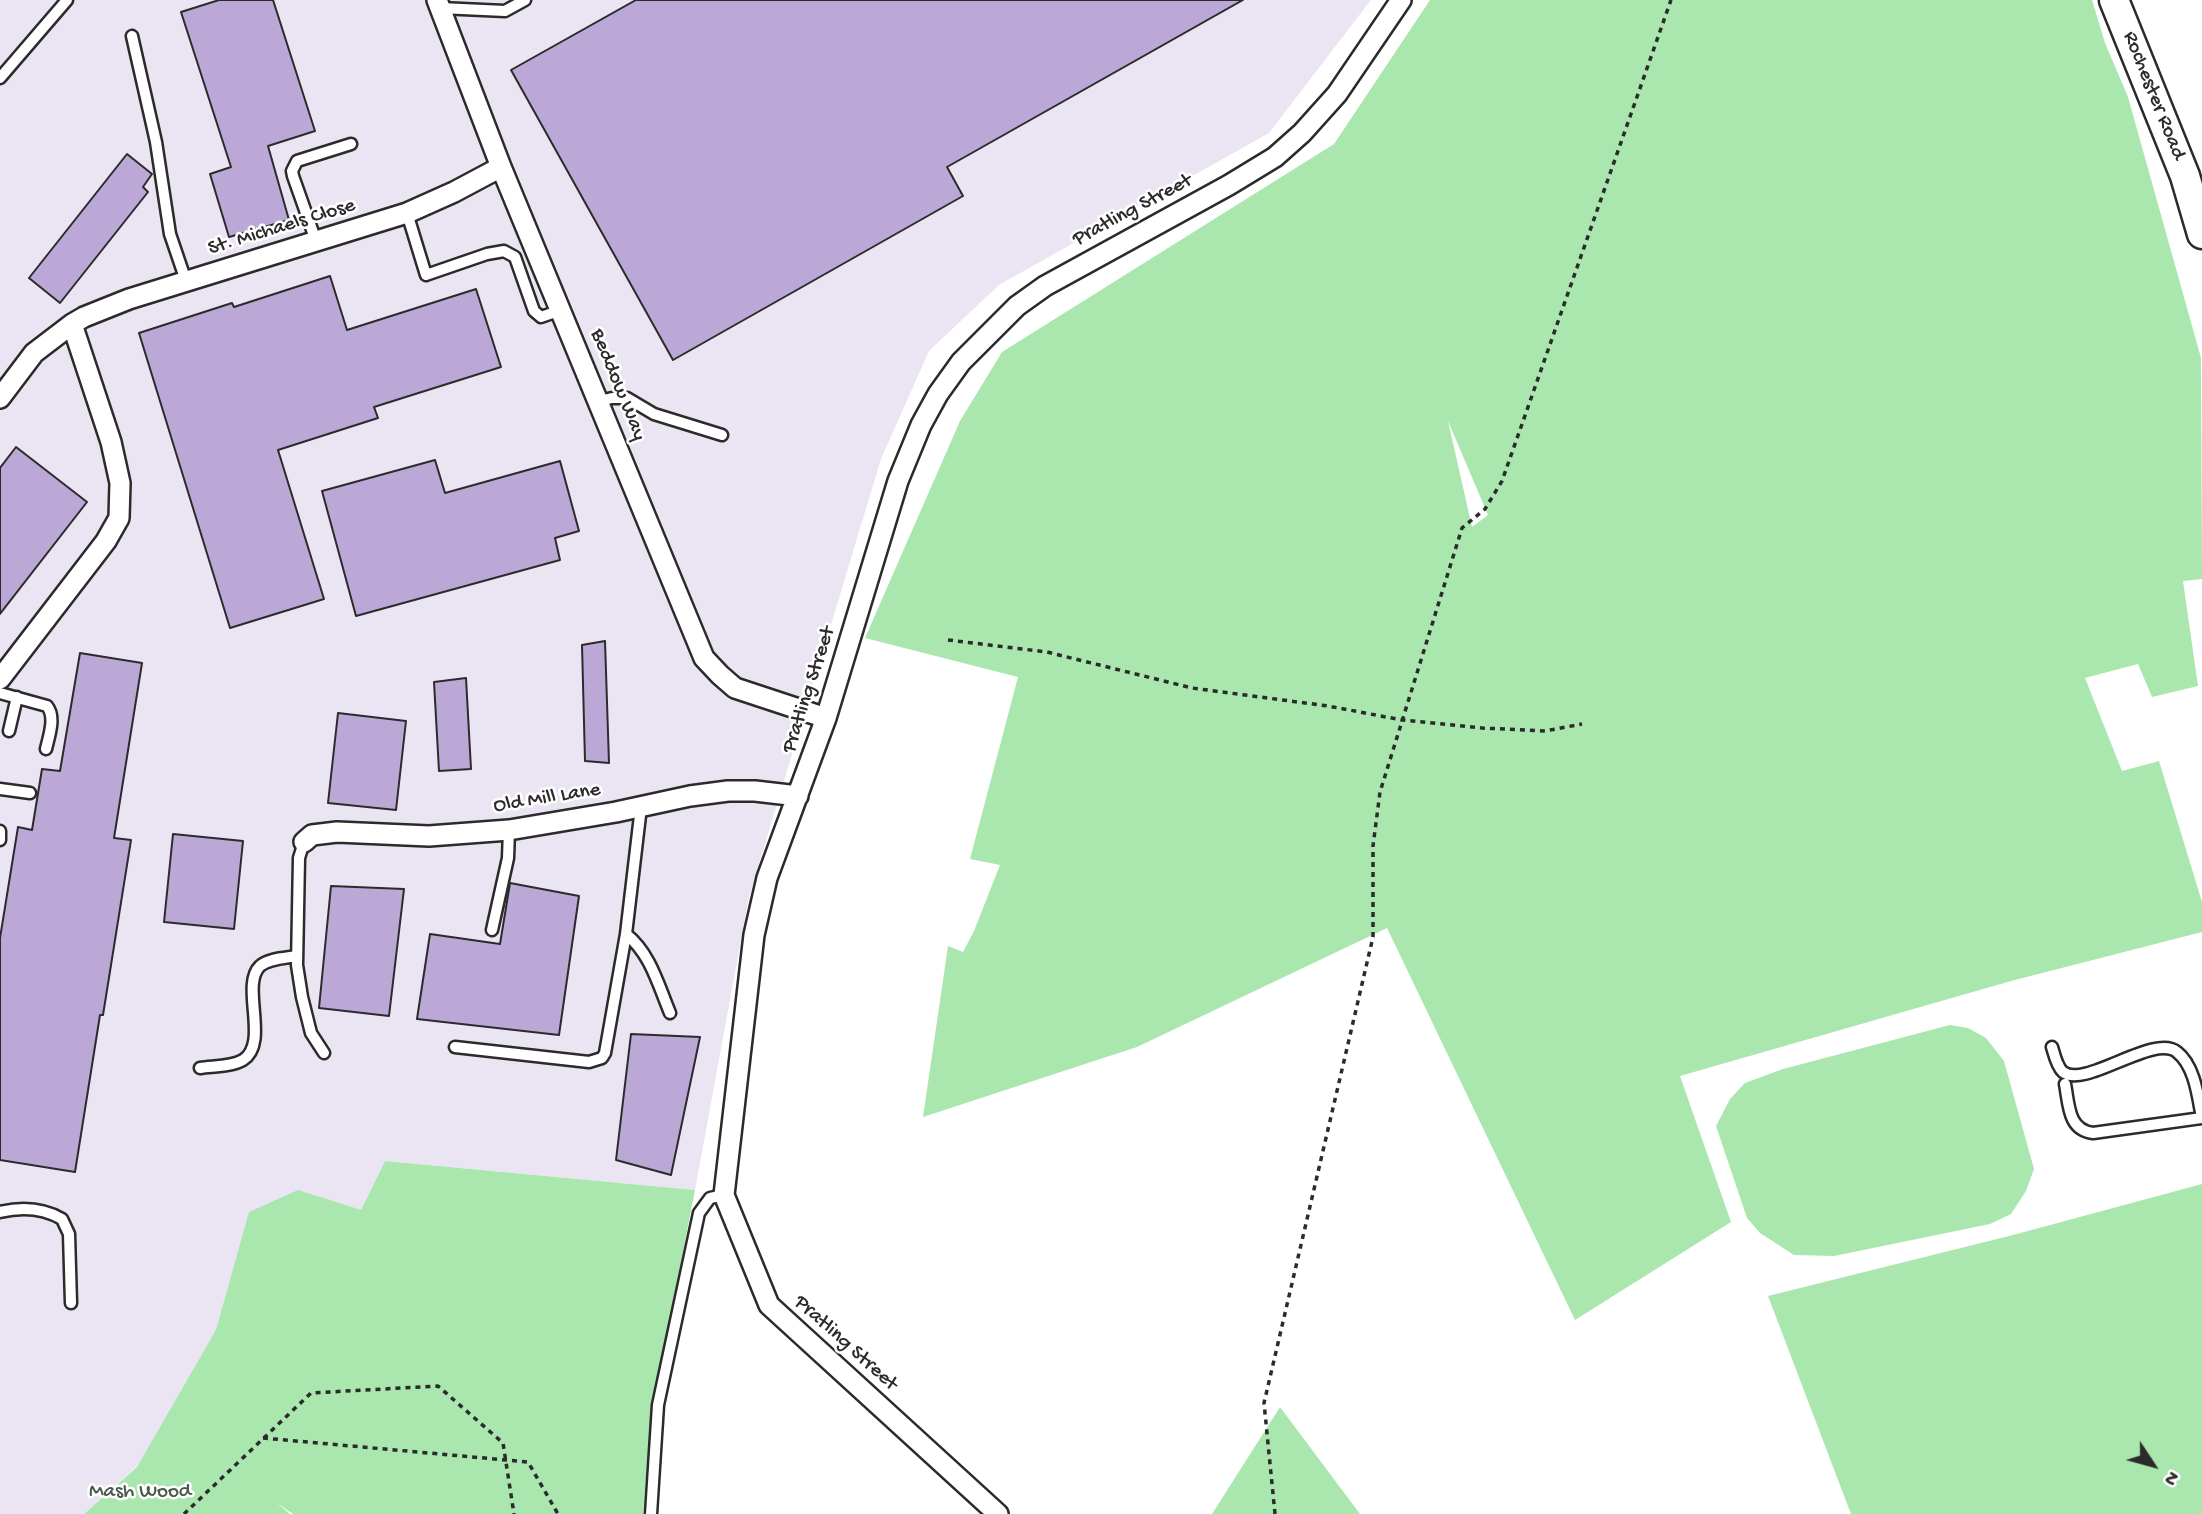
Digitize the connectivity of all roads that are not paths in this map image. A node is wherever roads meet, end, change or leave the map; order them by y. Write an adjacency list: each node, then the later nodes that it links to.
1 (67, 0): 7 (lane)
2 (525, 0): 5 (lane)
3 (1401, 0): 21 (street, Pratling Street)
4 (2114, 0): 11 (street, Rochester Road)
5 (438, 4): 9 (street, Beddow Way)
6 (132, 36): 13 (lane)
7 (0, 78)
8 (351, 144): 12 (lane)
9 (501, 167): 10 (street, St. Michaels Close); 14 (street, Beddow Way)
10 (407, 214): 12 (street, St. Michaels Close); 14 (lane)
11 (2201, 225)
12 (316, 241): 13 (street, St. Michaels Close)
13 (186, 281): 15 (street, St. Michaels Close)
14 (561, 310): 17 (street, Beddow Way)
15 (72, 324): 16 (street, St. Michaels Close); 19 (street)
16 (0, 398)
17 (599, 401): 18 (lane); 21 (street, Beddow Way)
18 (722, 435)
19 (0, 681): 20 (lane)
20 (17, 697): 22 (lane); 23 (lane)
21 (827, 718): 26 (street, Pratling Street)
22 (9, 731)
23 (46, 749)
24 (0, 789): 25 (lane)
25 (30, 793)
26 (798, 796): 27 (street, Old Mill Lane); 42 (street, Pratling Street)
27 (641, 807): 28 (street, Old Mill Lane); 33 (lane)
28 (509, 830): 31 (street, Old Mill Lane); 32 (lane)
29 (0, 831): 30 (lane)
30 (0, 840)
31 (304, 842): 34 (lane)
32 (492, 930)
33 (626, 934): 35 (lane); 37 (lane)
34 (297, 956): 38 (lane); 39 (lane)
35 (670, 1013)
36 (2052, 1047): 41 (lane)
37 (455, 1048)
38 (324, 1053)
39 (200, 1068)
40 (2065, 1084): 41 (lane)
41 (2202, 1118)
42 (724, 1195): 45 (lane); 46 (street, Pratling Street)
43 (0, 1212): 44 (lane)
44 (71, 1303)
45 (651, 1514)
46 (998, 1514)

